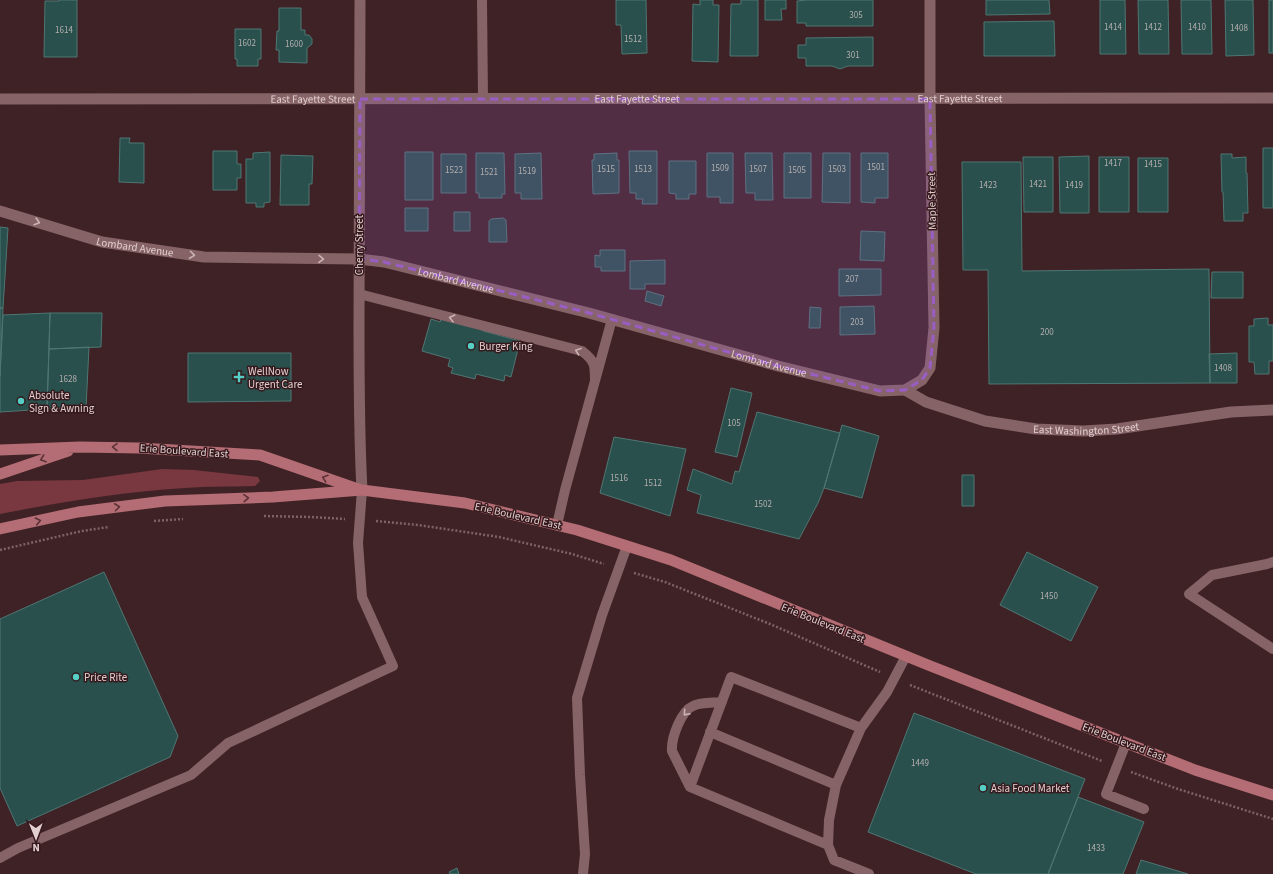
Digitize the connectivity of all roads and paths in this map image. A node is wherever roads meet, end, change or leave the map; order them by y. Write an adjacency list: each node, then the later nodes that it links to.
1 (360, 0): 6 (street, Cherry Street)
2 (482, 0): 7 (lane)
3 (930, 0): 8 (street, Maple Street)
4 (1273, 98): 8 (street, East Fayette Street)
5 (0, 99): 6 (street, East Fayette Street)
6 (360, 99): 7 (street, East Fayette Street); 10 (street, Cherry Street)
7 (483, 99): 8 (street, East Fayette Street)
8 (930, 99): 14 (street, Maple Street)
9 (0, 211): 10 (street, Lombard Avenue, one-way to 10)
10 (359, 259): 11 (street, Cherry Street); 12 (street, Lombard Avenue)
11 (359, 294): 13 (lane, one-way to 11); 19 (street, Cherry Street)
12 (612, 319): 13 (lane); 14 (street, Lombard Avenue)
13 (595, 381): 25 (lane)
14 (905, 390): 15 (street, East Washington Street)
15 (1273, 410)
16 (80, 447): 17 (main road, Erie Boulevard East); 18 (main road, one-way to 18); 19 (main road, Erie Boulevard East, one-way to 16)
17 (0, 450)
18 (0, 474)
19 (362, 490): 25 (main road, Erie Boulevard East); 27 (main road, Erie Boulevard East, one-way to 19); 49 (lane)
20 (258, 516): 21 (path)
21 (311, 517)
22 (185, 519): 23 (path)
23 (153, 521)
24 (418, 525): 30 (path)
25 (557, 525): 28 (main road, Erie Boulevard East)
26 (110, 527): 29 (path)
27 (0, 528)
28 (627, 546): 34 (main road, Erie Boulevard East); 50 (lane)
29 (0, 550)
30 (572, 554)
31 (1271, 565): 33 (lane)
32 (665, 582): 35 (path)
33 (1273, 649)
34 (906, 656): 38 (lane); 40 (main road, Erie Boulevard East)
35 (862, 664)
36 (922, 690): 41 (path)
37 (722, 702): 38 (lane); 39 (lane); 44 (lane, one-way to 44)
38 (861, 728): 43 (lane)
39 (710, 732): 43 (lane); 44 (lane)
40 (1126, 743): 45 (main road, Erie Boulevard East); 46 (lane)
41 (1079, 753)
42 (1146, 778): 47 (path)
43 (836, 785): 48 (lane)
44 (690, 788): 48 (lane)
45 (1273, 795)
46 (1144, 809)
47 (1273, 819)
48 (828, 845): 51 (lane)
49 (0, 858)
50 (583, 874)
51 (869, 874)

